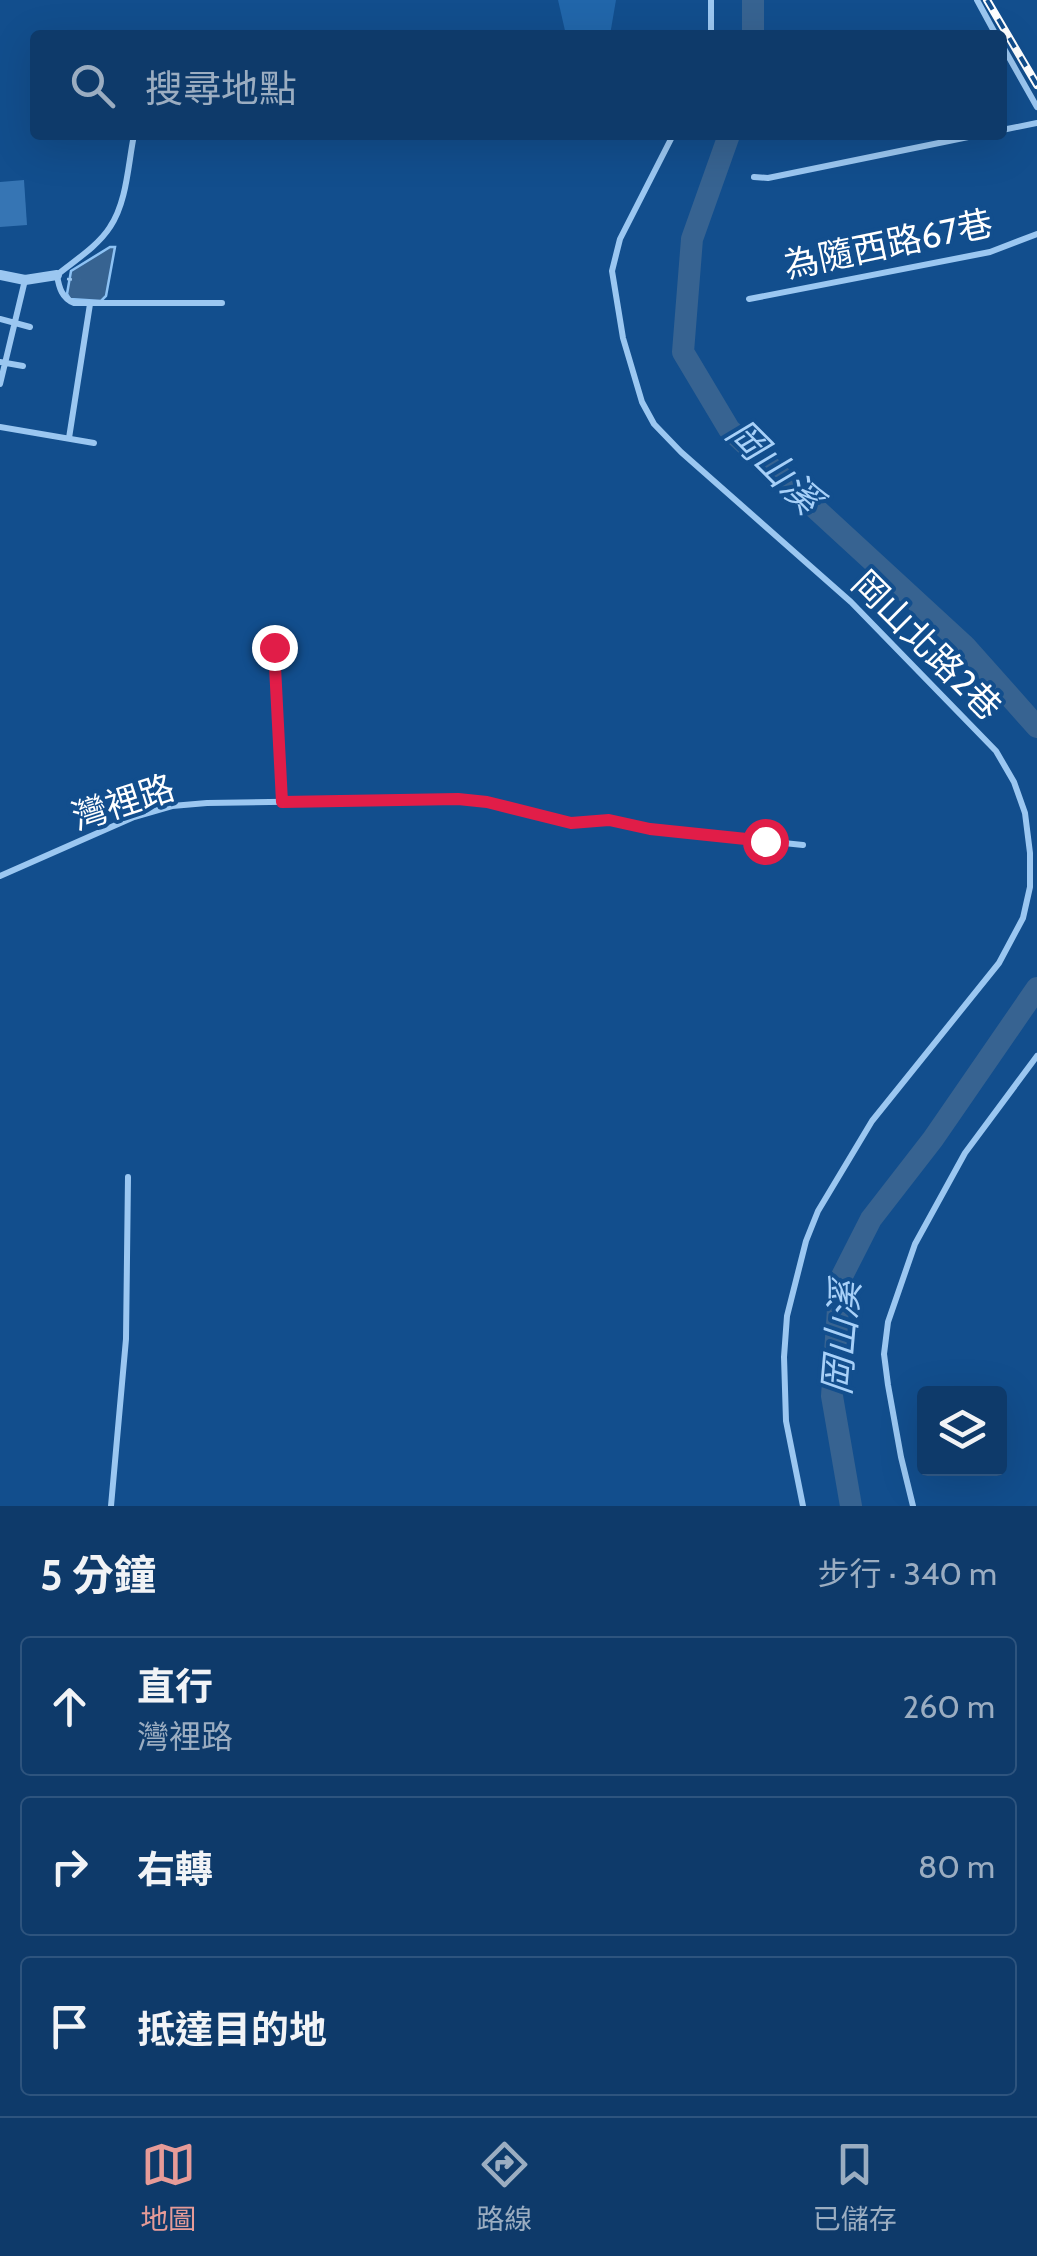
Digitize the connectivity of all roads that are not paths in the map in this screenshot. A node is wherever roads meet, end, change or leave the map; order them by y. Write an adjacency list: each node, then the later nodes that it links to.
1 (711, 0): 3 (lane)
2 (977, 0): 4 (lane)
3 (711, 30)
4 (993, 30)
5 (1007, 54): 6 (lane)
6 (1037, 107)
7 (1037, 123): 8 (lane)
8 (1007, 129)
9 (133, 140): 15 (lane)
10 (670, 140): 36 (lane, 岡山北路2巷)
11 (954, 140): 12 (lane)
12 (754, 176)
13 (1037, 234): 17 (lane, 為隨西路67巷)
14 (0, 275): 16 (street)
15 (61, 277): 16 (street); 19 (lane)
16 (25, 280): 21 (lane)
17 (748, 299)
18 (222, 303): 19 (lane)
19 (90, 304): 27 (lane)
20 (0, 318): 21 (lane)
21 (15, 322): 22 (lane); 23 (lane)
22 (30, 327)
23 (2, 362): 24 (lane); 25 (lane)
24 (23, 366)
25 (0, 384)
26 (0, 426): 27 (lane)
27 (69, 438): 28 (lane)
28 (94, 443)
29 (274, 647): 30 (lane)
30 (282, 802): 31 (lane, 灣裡路); 32 (lane, 灣裡路)
31 (803, 846)
32 (0, 876)
33 (1037, 1056): 37 (lane)
34 (128, 1177): 35 (lane)
35 (111, 1506)
36 (803, 1506)
37 (912, 1506)

